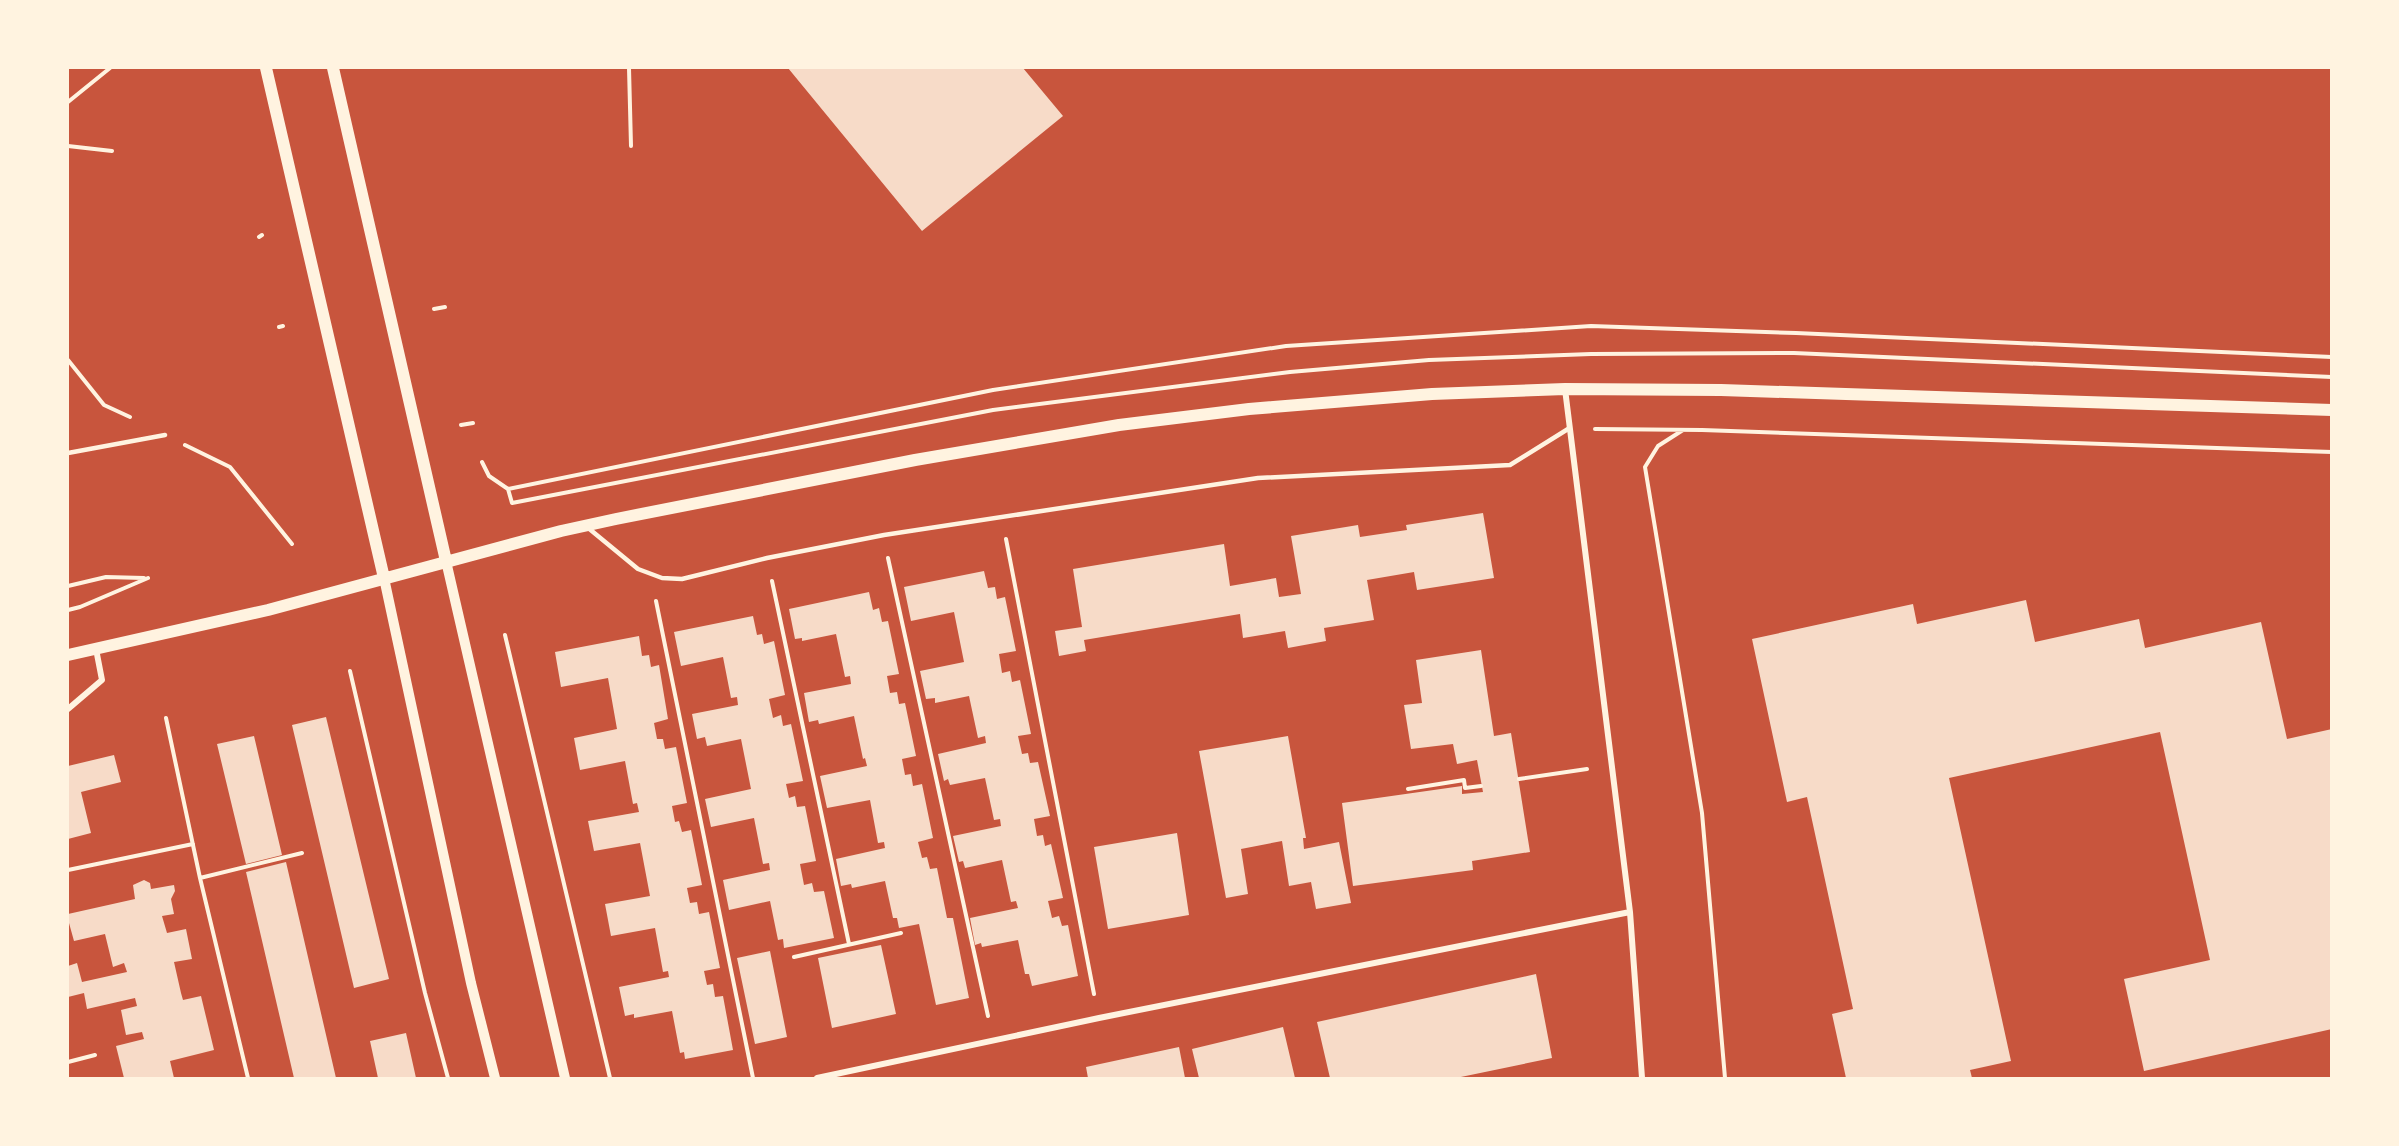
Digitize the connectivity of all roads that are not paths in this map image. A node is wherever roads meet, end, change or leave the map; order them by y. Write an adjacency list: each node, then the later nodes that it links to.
1 (266, 68): 10 (main road)
2 (333, 68): 9 (main road)
3 (1564, 389): 4 (main road); 5 (street); 8 (main road)
4 (2331, 410)
5 (1569, 429): 8 (lane); 14 (street)
6 (165, 435): 7 (lane)
7 (68, 453)
8 (585, 526): 9 (main road)
9 (446, 561): 10 (main road); 16 (street)
10 (384, 578): 11 (main road); 15 (street)
11 (96, 649): 12 (main road); 13 (street)
12 (68, 655)
13 (68, 709)
14 (1630, 912): 17 (street); 18 (street)
15 (495, 1078)
16 (565, 1078)
17 (817, 1078)
18 (1642, 1078)

